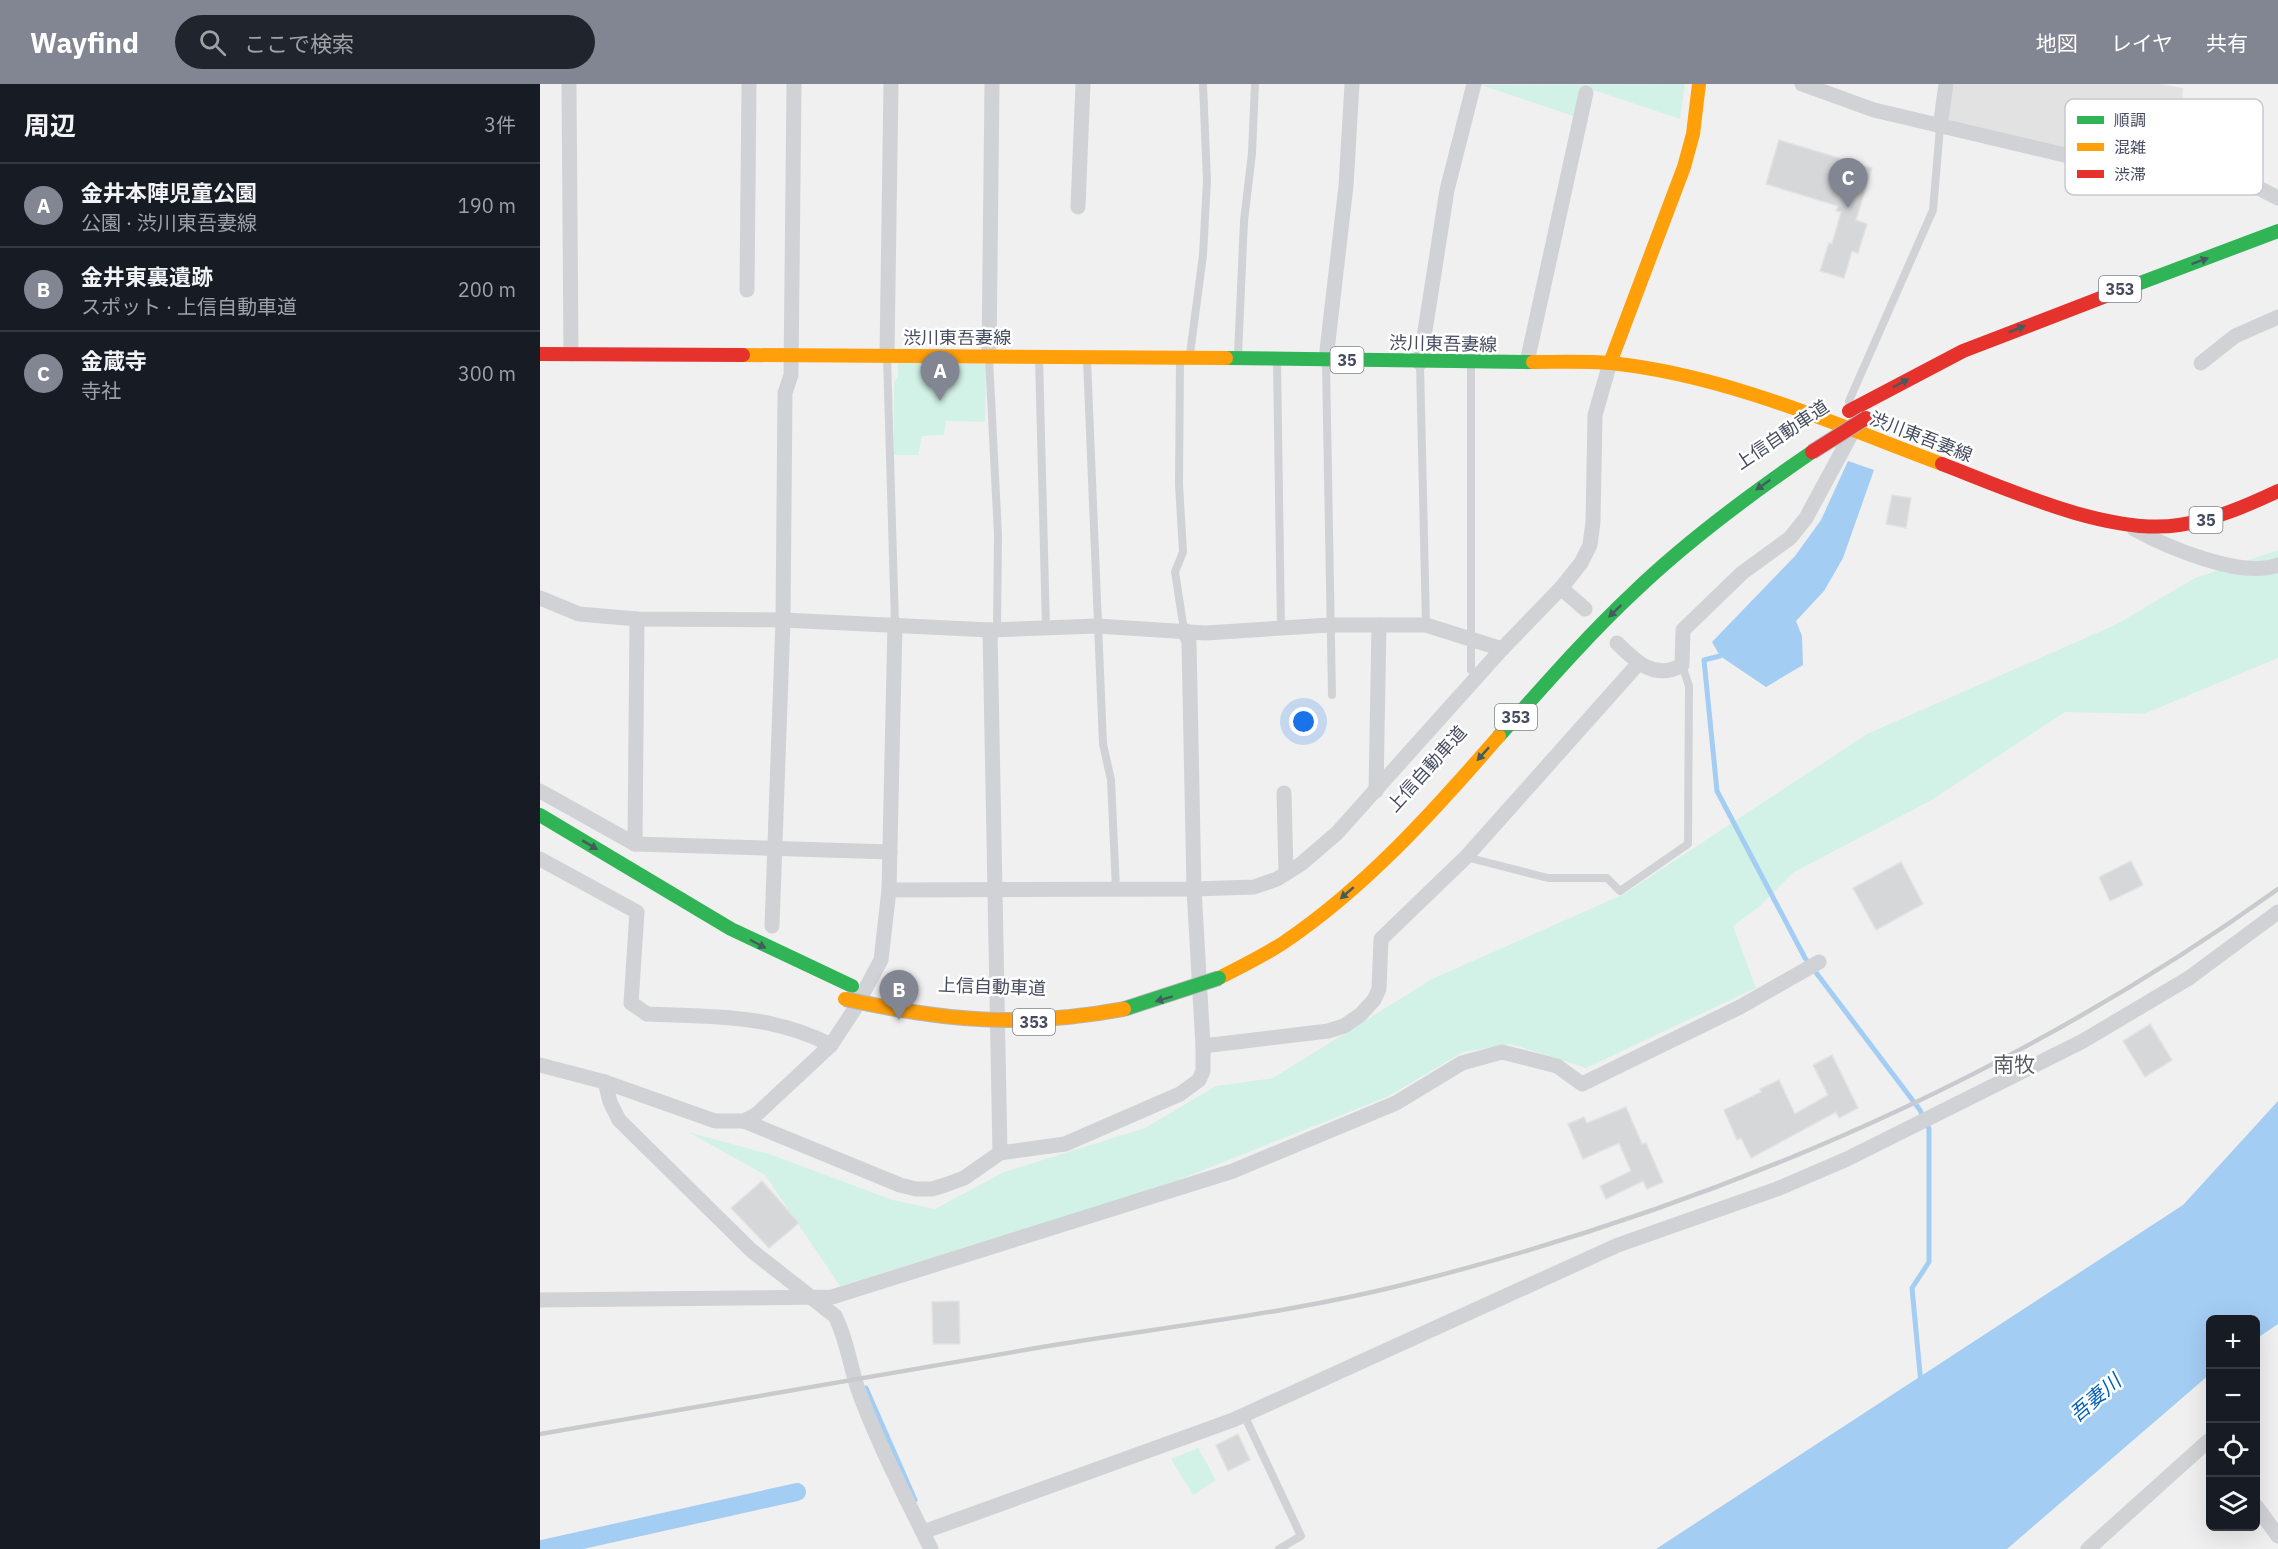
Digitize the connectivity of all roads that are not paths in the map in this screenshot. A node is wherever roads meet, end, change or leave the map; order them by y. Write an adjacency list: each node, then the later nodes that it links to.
1 (569, 84): 23 (street)
2 (749, 84): 20 (street)
3 (794, 84): 24 (street)
4 (891, 84): 25 (street)
5 (992, 84): 26 (street)
6 (1083, 84): 17 (street)
7 (1203, 84): 29 (lane)
8 (1255, 84): 31 (lane)
9 (1352, 84): 33 (street)
10 (1473, 84): 36 (street)
11 (1699, 84): 37 (main road)
12 (1802, 84): 15 (street)
13 (1946, 84): 15 (street)
14 (1588, 89): 35 (street)
15 (1940, 126): 16 (street); 39 (lane)
16 (2065, 155)
17 (1078, 207)
18 (2278, 231): 30 (main road, 上信自動車道 / 353, one-way to 18)
19 (2181, 283): 30 (main road, 上信自動車道 / 353)
20 (747, 290)
21 (2278, 317): 38 (street)
22 (540, 354): 23 (main road, 渋川東吾妻線 / 35)
23 (571, 354): 24 (main road, 渋川東吾妻線 / 35)
24 (791, 355): 25 (main road, 渋川東吾妻線 / 35); 50 (street)
25 (887, 355): 26 (main road, 渋川東吾妻線 / 35); 51 (lane)
26 (989, 356): 27 (main road, 渋川東吾妻線 / 35); 58 (lane)
27 (1039, 356): 28 (main road, 渋川東吾妻線 / 35); 56 (lane)
28 (1087, 356): 29 (main road, 渋川東吾妻線 / 35); 55 (lane)
29 (1185, 357): 31 (main road, 渋川東吾妻線 / 35); 59 (lane)
30 (1967, 357): 41 (main road, 上信自動車道 / 353, bridge)
31 (1238, 358): 32 (main road, 渋川東吾妻線 / 35)
32 (1277, 359): 33 (main road, 渋川東吾妻線 / 35); 57 (lane)
33 (1326, 359): 36 (main road, 渋川東吾妻線 / 35); 52 (lane)
34 (1472, 362): 35 (main road, 渋川東吾妻線 / 35); 36 (main road, 渋川東吾妻線 / 35); 60 (lane)
35 (1527, 362): 37 (main road, 渋川東吾妻線 / 35)
36 (1420, 363): 54 (lane)
37 (1610, 363): 39 (main road, 渋川東吾妻線 / 35); 46 (street)
38 (2201, 363)
39 (1838, 426): 40 (main road, 渋川東吾妻線 / 35)
40 (1853, 431): 43 (main road, 渋川東吾妻線 / 35); 64 (street)
41 (1808, 447): 45 (main road, 上信自動車道 / 353); 87 (main road, 上信自動車道 / 353, one-way to 87, bridge)
42 (2278, 491): 43 (main road, 渋川東吾妻線 / 35)
43 (2128, 526): 44 (street)
44 (2278, 565)
45 (1622, 584)
46 (1561, 588): 48 (street); 62 (street)
47 (540, 598): 49 (street)
48 (1588, 613)
49 (637, 619): 50 (street); 73 (street)
50 (783, 620): 51 (street); 74 (street)
51 (895, 624): 58 (street); 75 (street)
52 (1329, 625): 53 (street); 57 (street); 67 (lane)
53 (1379, 625): 54 (street); 69 (street)
54 (1426, 625): 60 (street)
55 (1097, 626): 56 (street); 59 (street); 79 (lane)
56 (1046, 628): 58 (street)
57 (1281, 629): 59 (street)
58 (993, 630): 82 (street)
59 (1184, 630): 80 (street)
60 (1472, 638): 62 (street); 65 (lane)
61 (1617, 643): 63 (street)
62 (1502, 649): 69 (street)
63 (1638, 664): 64 (street); 76 (street)
64 (1682, 665): 76 (lane)
65 (1471, 670)
66 (1534, 675): 71 (main road, 上信自動車道 / 353, one-way to 66)
67 (1332, 695)
68 (540, 791): 73 (street)
69 (1376, 791): 78 (street)
70 (1284, 793): 78 (street)
71 (540, 815)
72 (540, 832): 85 (main road)
73 (635, 844): 74 (street)
74 (773, 847): 75 (street); 84 (street)
75 (890, 852): 81 (street)
76 (1466, 857): 89 (street)
77 (540, 859): 88 (street)
78 (1286, 873): 80 (street)
79 (1116, 888): 80 (street); 82 (street)
80 (1194, 889): 89 (street)
81 (889, 890): 82 (street); 88 (street)
82 (996, 890): 93 (street)
83 (2278, 912): 96 (street)
84 (772, 926)
85 (736, 947)
86 (1819, 962): 94 (street)
87 (840, 997)
88 (831, 1045): 92 (street)
89 (1203, 1046): 93 (street)
90 (540, 1065): 91 (street)
91 (605, 1082): 92 (street); 94 (street)
92 (744, 1121): 93 (street)
93 (1000, 1154)
94 (815, 1298): 95 (street); 99 (street)
95 (540, 1300)
96 (1244, 1414): 99 (street); 102 (lane)
97 (2206, 1443): 103 (street)
98 (2260, 1511): 100 (street)
99 (922, 1532): 101 (street)
100 (2278, 1536)
101 (931, 1549)
102 (1279, 1549)
103 (2088, 1549)

